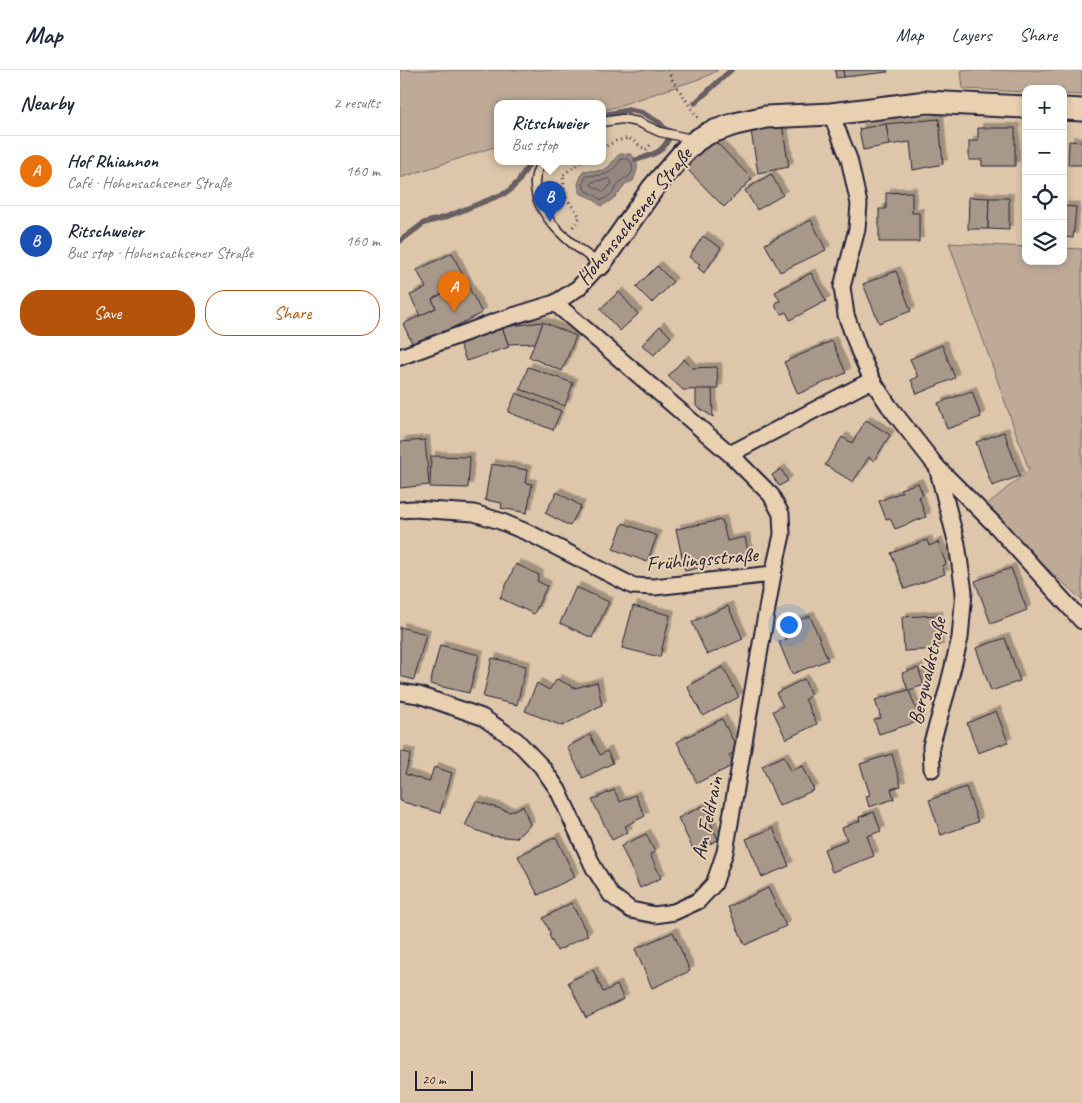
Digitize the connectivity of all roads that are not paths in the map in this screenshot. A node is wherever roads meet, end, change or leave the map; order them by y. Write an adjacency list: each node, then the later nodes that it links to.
1 (1022, 107): 4 (street, Hohensachsener Straße)
2 (1067, 109): 3 (street)
3 (1082, 110)
4 (831, 114): 6 (street, Hohensachsener Straße); 11 (street, Bergwaldstraße)
5 (606, 121): 6 (lane)
6 (703, 136): 8 (street, Hohensachsener Straße)
7 (540, 165): 8 (lane)
8 (598, 262): 9 (street, Hohensachsener Straße)
9 (555, 303): 10 (street, Hohensachsener Straße); 12 (street, Frühlingsstraße)
10 (400, 357)
11 (872, 380): 12 (street); 13 (street, Bergwaldstraße)
12 (730, 454): 15 (street, Frühlingsstraße)
13 (937, 466): 16 (street, Bergwaldstraße); 18 (street, Bergwaldstraße)
14 (400, 510): 15 (street, Frühlingsstraße)
15 (773, 574): 17 (street, Am Feldrain)
16 (1082, 621)
17 (400, 692)
18 (932, 769)

